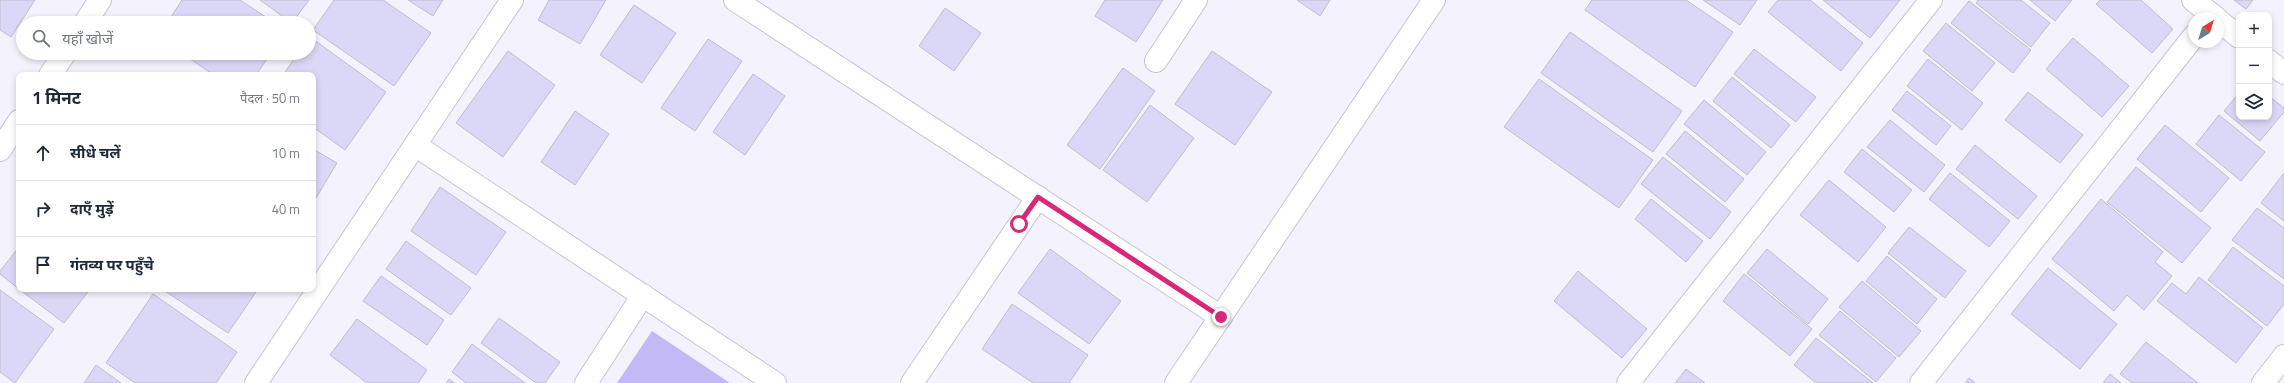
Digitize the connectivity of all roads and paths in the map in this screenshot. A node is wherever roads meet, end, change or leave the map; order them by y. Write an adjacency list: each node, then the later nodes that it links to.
1 (100, 0): 9 (street)
2 (512, 0): 19 (street)
3 (735, 0): 21 (street)
4 (1196, 0): 14 (street)
5 (1434, 0): 23 (street)
6 (1931, 0): 30 (street)
7 (2194, 0): 8 (street)
8 (2208, 12)
9 (90, 16)
10 (2224, 25): 11 (street)
11 (2236, 35)
12 (2188, 44): 31 (street)
13 (60, 60): 16 (street)
14 (1156, 61)
15 (2272, 63): 17 (street)
16 (52, 72)
17 (2284, 73)
18 (16, 126): 20 (street)
19 (415, 145): 22 (street); 25 (street)
20 (0, 150)
21 (1038, 197): 23 (street); 28 (street)
22 (643, 295): 26 (street); 27 (street)
23 (1221, 317): 29 (street)
24 (2284, 356): 32 (street)
25 (256, 383)
26 (586, 383)
27 (775, 383)
28 (912, 383)
29 (1176, 383)
30 (1628, 383)
31 (1921, 383)
32 (2263, 383)

